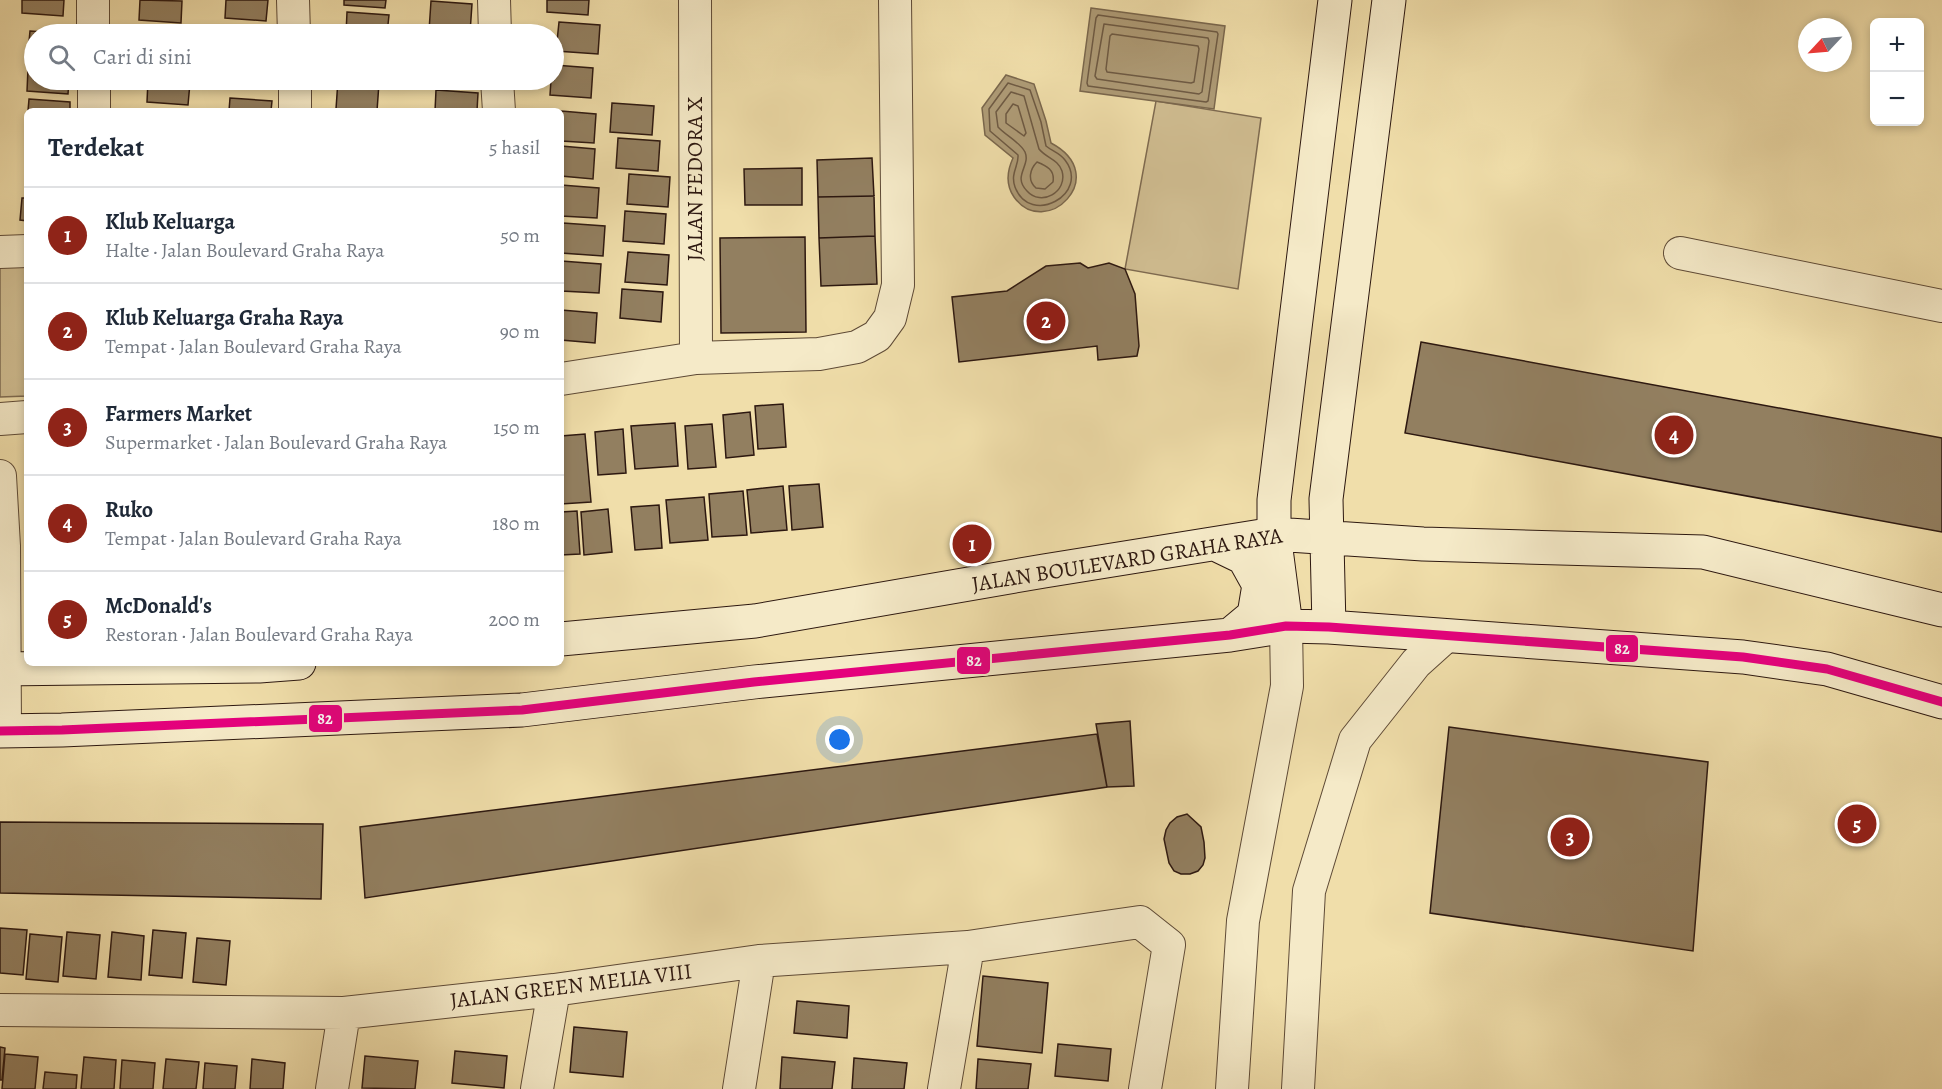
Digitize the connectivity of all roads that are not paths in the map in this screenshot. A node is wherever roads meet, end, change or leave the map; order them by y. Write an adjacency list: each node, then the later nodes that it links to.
1 (93, 0): 8 (street)
2 (293, 0): 9 (street)
3 (494, 0): 10 (street)
4 (695, 0): 21 (street, JALAN FEDORA X)
5 (895, 0): 21 (street)
6 (1335, 0): 26 (main road)
7 (1389, 0): 27 (main road)
8 (93, 24)
9 (294, 24)
10 (495, 24)
11 (94, 90): 14 (street)
12 (295, 90): 15 (street)
13 (498, 90): 16 (street)
14 (94, 108)
15 (295, 108)
16 (499, 108)
17 (24, 251): 18 (street)
18 (0, 252)
19 (1680, 253): 20 (street)
20 (1942, 306)
21 (696, 358): 22 (street)
22 (564, 379)
23 (24, 417): 24 (street)
24 (0, 419)
25 (0, 476): 36 (street)
26 (1274, 534): 27 (main road, JALAN BOULEVARD GRAHA RAYA); 28 (main road, JALAN BOULEVARD GRAHA RAYA); 30 (main road)
27 (1327, 537): 29 (main road, JALAN BOULEVARD GRAHA RAYA); 31 (main road)
28 (1215, 544): 32 (main road); 34 (main road, JALAN BOULEVARD GRAHA RAYA)
29 (1942, 610)
30 (1286, 626): 31 (main road); 32 (main road); 49 (street)
31 (1329, 627): 33 (main road)
32 (1230, 635): 38 (main road)
33 (1446, 636): 37 (main road); 50 (street)
34 (564, 639)
35 (260, 666): 36 (main road)
36 (2, 669): 38 (street)
37 (1942, 702)
38 (2, 731)
39 (968, 946): 40 (street, JALAN GREEN MELIA VIII); 47 (street); 48 (street, JALAN GREEN MELIA VIII)
40 (759, 961): 41 (street, JALAN GREEN MELIA VIII); 46 (street)
41 (554, 990): 43 (street, JALAN GREEN MELIA VIII); 45 (street)
42 (0, 1010): 43 (street, JALAN GREEN MELIA VIII)
43 (344, 1013): 44 (street)
44 (332, 1089)
45 (537, 1089)
46 (739, 1089)
47 (944, 1089)
48 (1145, 1089)
49 (1232, 1089)
50 (1298, 1089)

